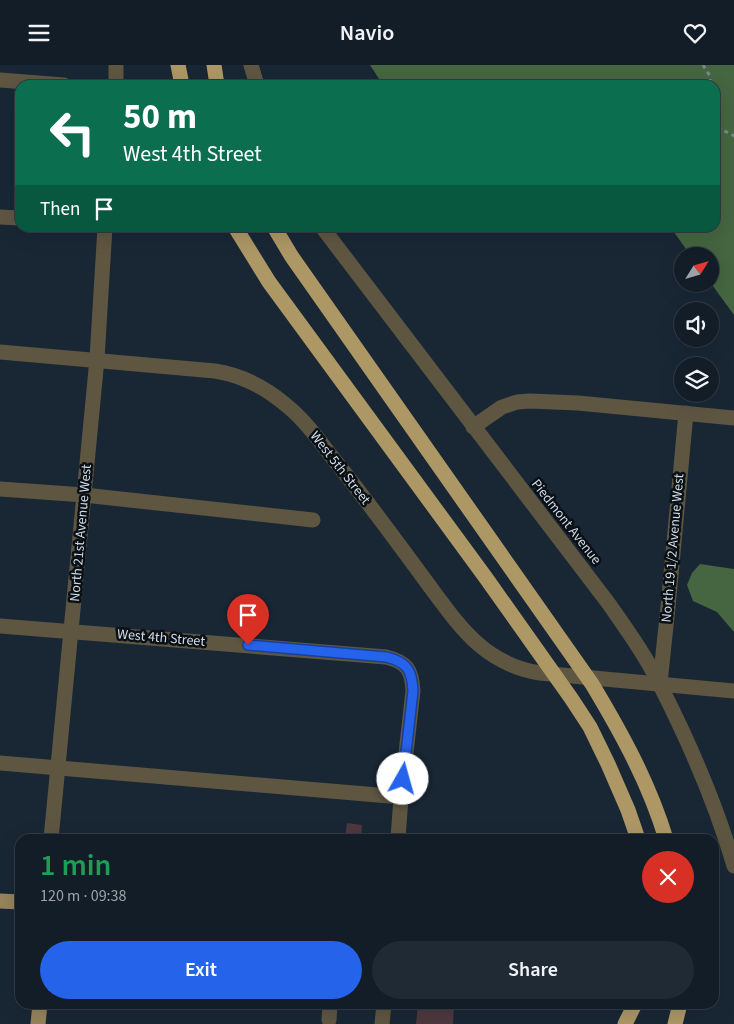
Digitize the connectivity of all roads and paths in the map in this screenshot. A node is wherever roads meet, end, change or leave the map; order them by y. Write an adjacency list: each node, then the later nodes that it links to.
1 (116, 65): 7 (street)
2 (178, 65): 8 (highway)
3 (214, 65): 9 (highway)
4 (251, 65): 10 (street)
5 (703, 65): 11 (path)
6 (0, 80): 12 (street)
7 (116, 80)
8 (181, 80)
9 (216, 80)
10 (256, 80)
11 (710, 80)
12 (15, 81)
13 (720, 129): 14 (path)
14 (734, 137)
15 (0, 217): 16 (street)
16 (15, 218)
17 (105, 232): 22 (street, North 21st Avenue West)
18 (238, 232): 38 (highway)
19 (277, 232): 39 (highway)
20 (326, 232): 25 (street, Piedmont Avenue)
21 (0, 352): 22 (street, West 5th Street)
22 (96, 359): 27 (street, North 21st Avenue West); 31 (street, West 5th Street)
23 (686, 413): 24 (street); 25 (street); 31 (street, North 19 1/2 Avenue West)
24 (734, 418)
25 (473, 427): 31 (street, Piedmont Avenue)
26 (0, 489): 27 (street)
27 (84, 495): 28 (street); 30 (street, North 21st Avenue West)
28 (313, 521)
29 (0, 626): 30 (street, West 4th Street)
30 (72, 631): 34 (street, North 21st Avenue West); 35 (street, West 4th Street)
31 (660, 683): 32 (street); 40 (street, Piedmont Avenue)
32 (734, 691)
33 (0, 763): 34 (street)
34 (57, 768): 35 (street); 36 (street, North 21st Avenue West)
35 (401, 797): 37 (street)
36 (51, 834)
37 (398, 834)
38 (636, 834)
39 (664, 834)
40 (733, 858)
41 (0, 901): 42 (main road)
42 (15, 902)
43 (40, 1009): 51 (main road)
44 (330, 1009): 50 (street)
45 (384, 1009): 52 (street)
46 (632, 1009): 53 (highway)
47 (641, 1009): 54 (highway)
48 (670, 1009): 55 (highway)
49 (678, 1009): 56 (highway)
50 (329, 1020)
51 (38, 1024)
52 (382, 1024)
53 (625, 1024)
54 (638, 1024)
55 (667, 1024)
56 (674, 1024)

